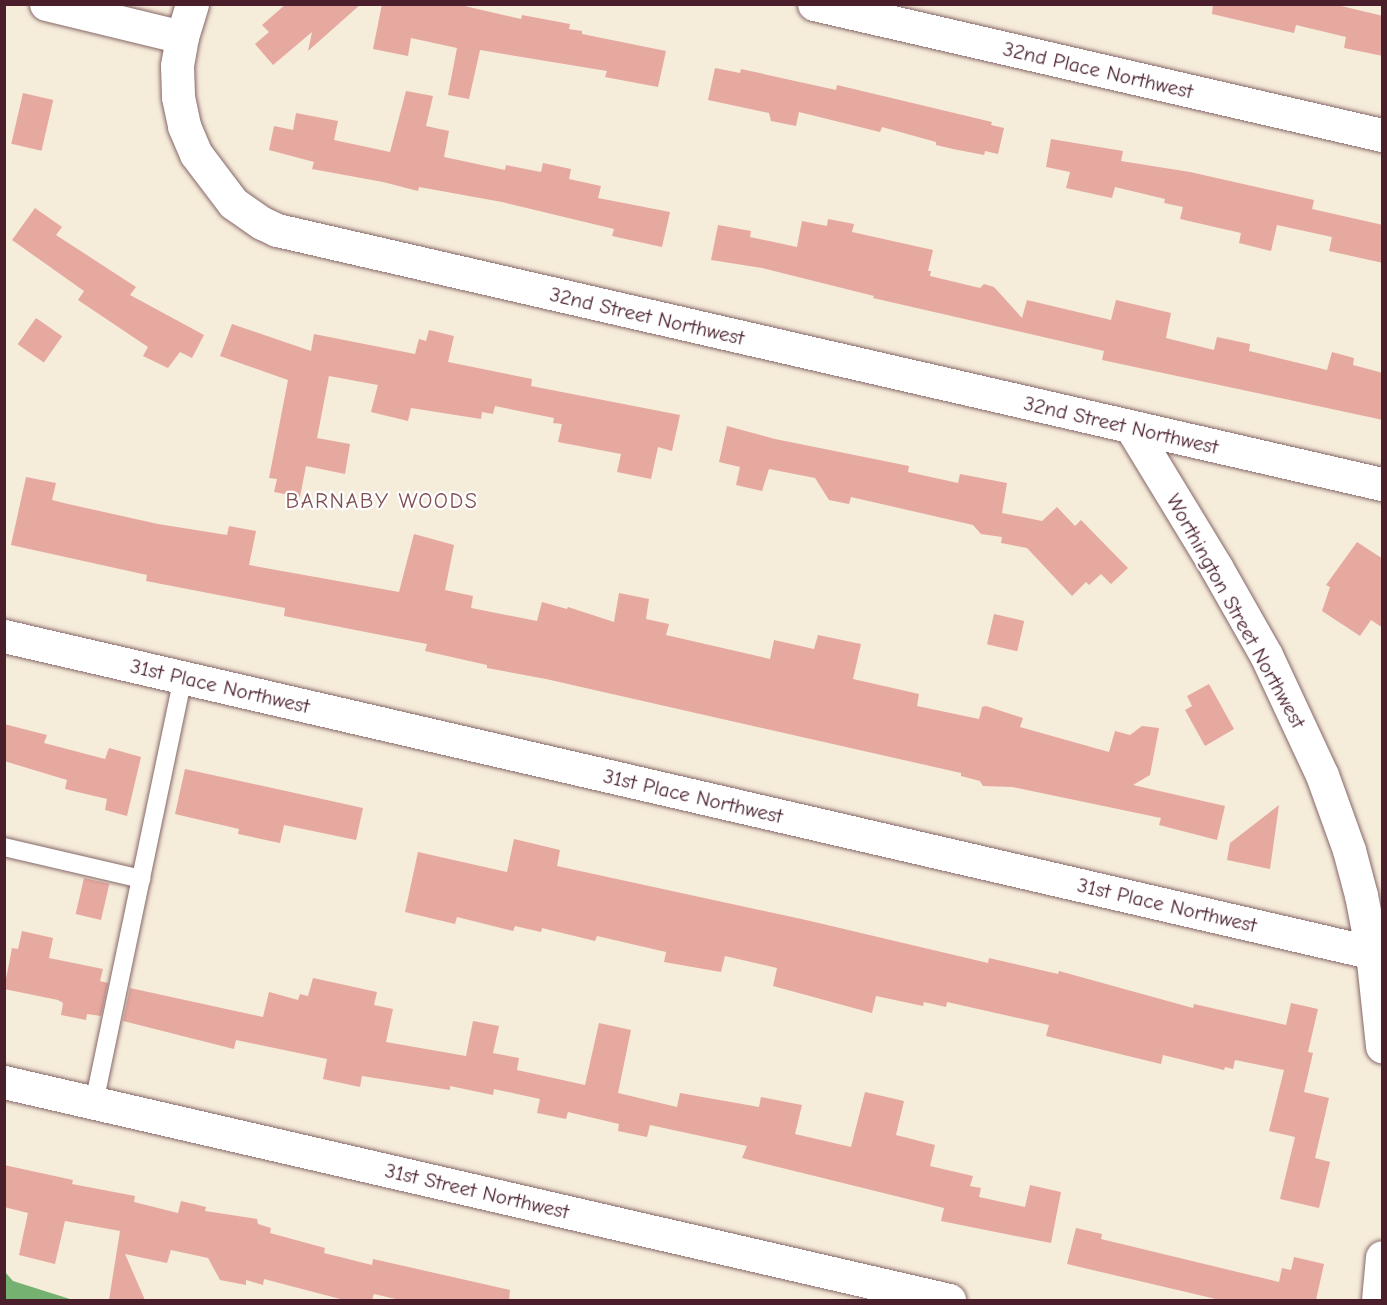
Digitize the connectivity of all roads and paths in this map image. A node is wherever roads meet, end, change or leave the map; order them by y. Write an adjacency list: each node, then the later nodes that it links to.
1 (46, 4): 4 (street)
2 (192, 4): 4 (street)
3 (814, 4): 5 (street, 32nd Place Northwest)
4 (182, 37): 6 (street, 32nd Street Northwest)
5 (1383, 135)
6 (1131, 427): 7 (street, 32nd Street Northwest); 12 (street, Worthington Street Northwest)
7 (1383, 484)
8 (4, 636): 9 (street, 31st Place Northwest)
9 (183, 678): 11 (lane); 12 (street, 31st Place Northwest)
10 (4, 847): 11 (lane)
11 (141, 879): 15 (lane)
12 (1377, 953): 13 (street, Worthington Street Northwest)
13 (1383, 1046)
14 (4, 1082): 15 (street, 31st Street Northwest)
15 (94, 1103): 17 (street, 31st Street Northwest)
16 (1383, 1257): 18 (street)
17 (949, 1300)
18 (1378, 1300)

